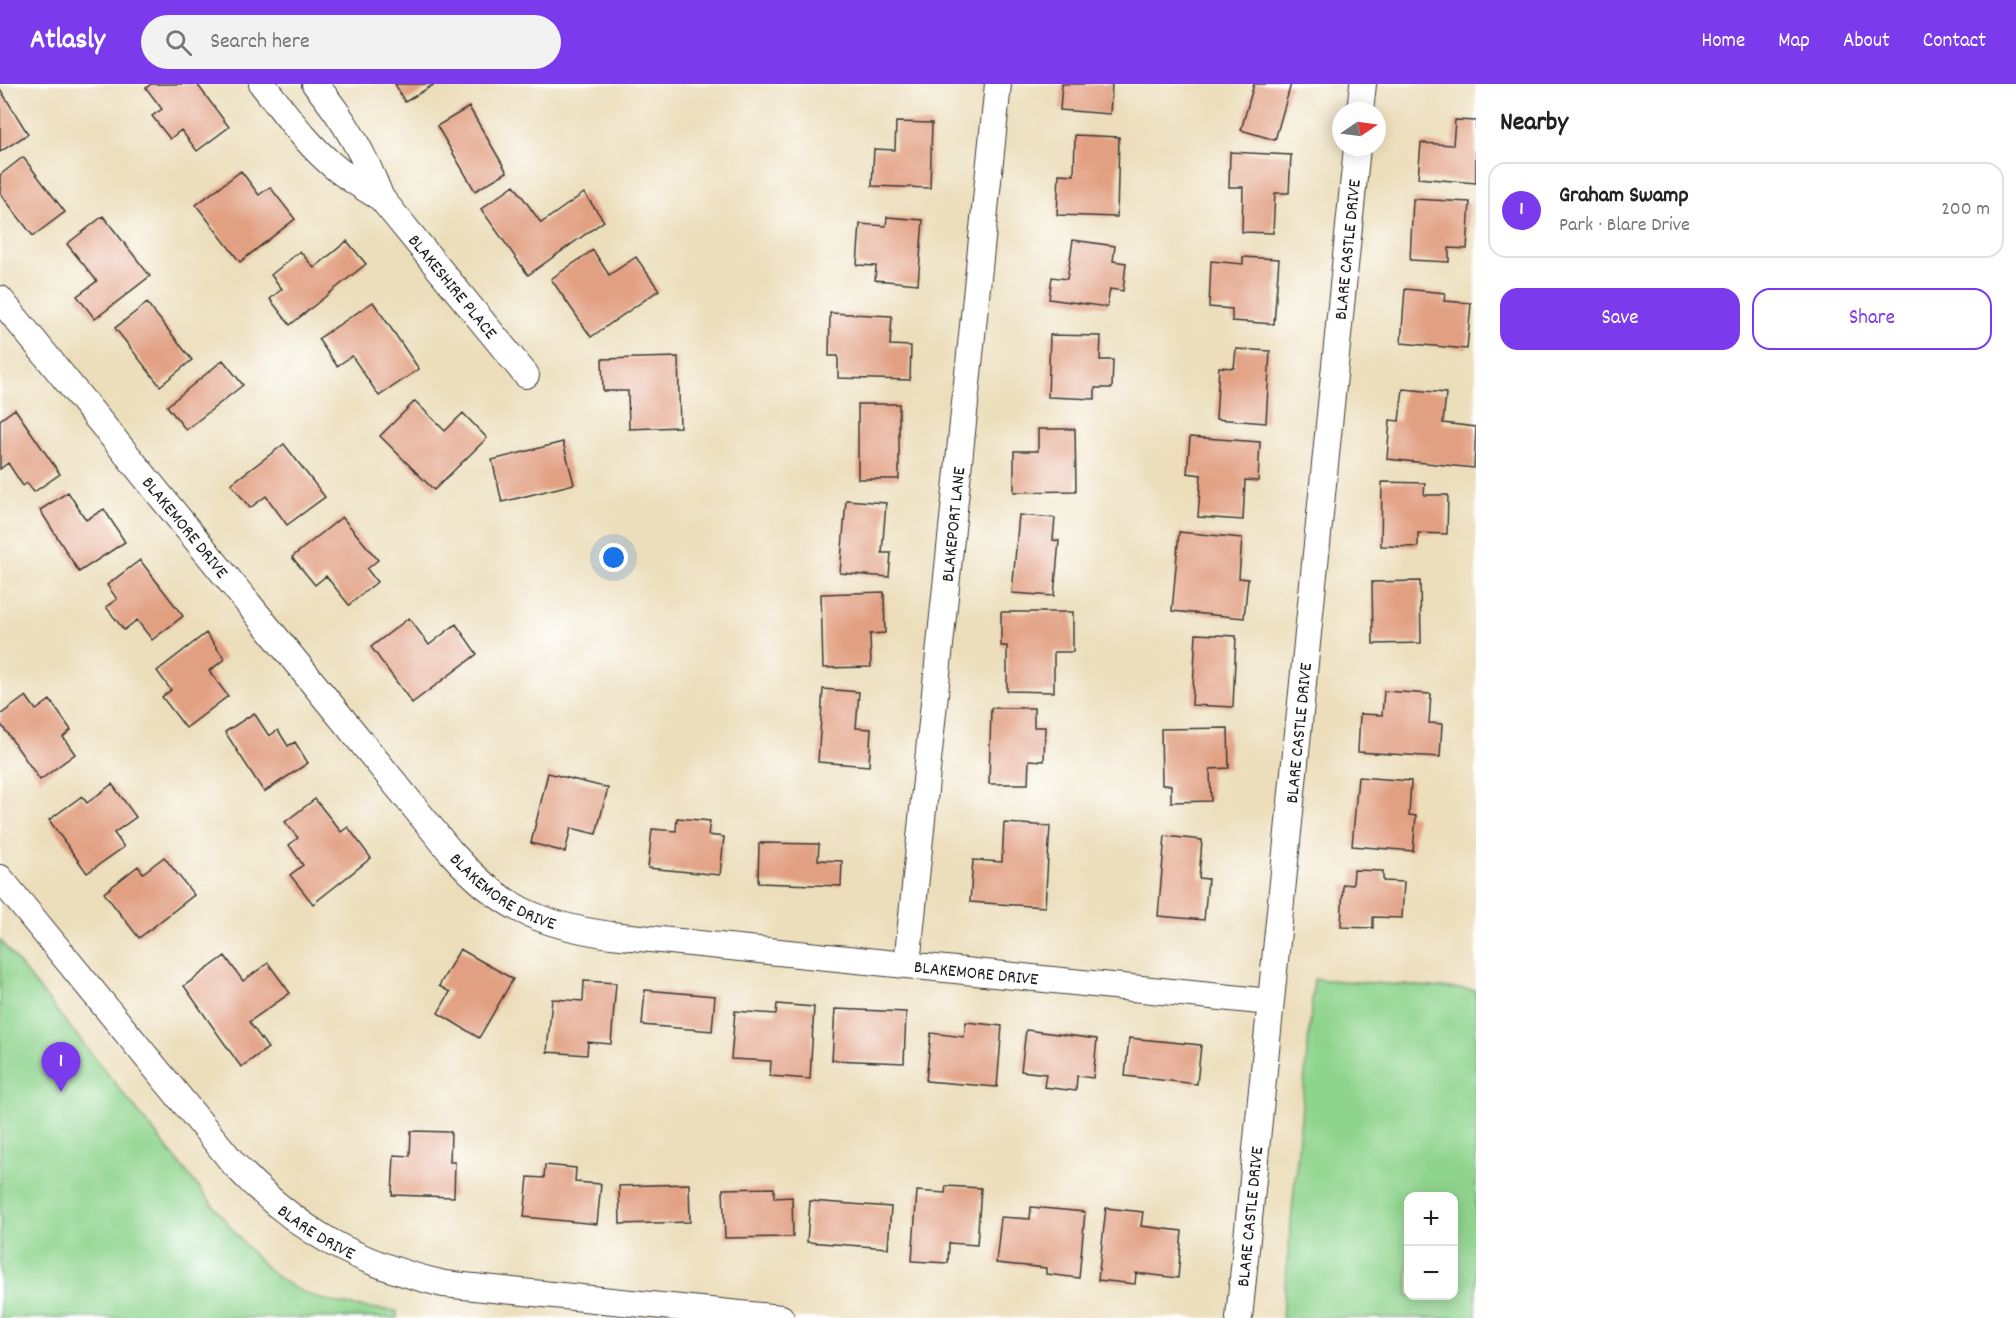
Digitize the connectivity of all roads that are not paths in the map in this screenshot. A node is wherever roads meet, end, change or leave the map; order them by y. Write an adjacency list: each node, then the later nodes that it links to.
1 (262, 84): 7 (street, BLAKESHIRE PLACE)
2 (315, 84): 7 (street, BLAKESHIRE PLACE)
3 (998, 84): 11 (street, BLAKEPORT LANE)
4 (1363, 84): 5 (street)
5 (1361, 102)
6 (1356, 156): 12 (street, BLARE CASTLE DRIVE)
7 (381, 198): 9 (street, BLAKESHIRE PLACE)
8 (0, 299): 11 (street, BLAKEMORE DRIVE)
9 (526, 375)
10 (0, 878): 13 (street, BLARE DRIVE)
11 (907, 964): 12 (street, BLAKEMORE DRIVE)
12 (1270, 1002): 14 (street, BLARE CASTLE DRIVE)
13 (781, 1318)
14 (1239, 1318)

